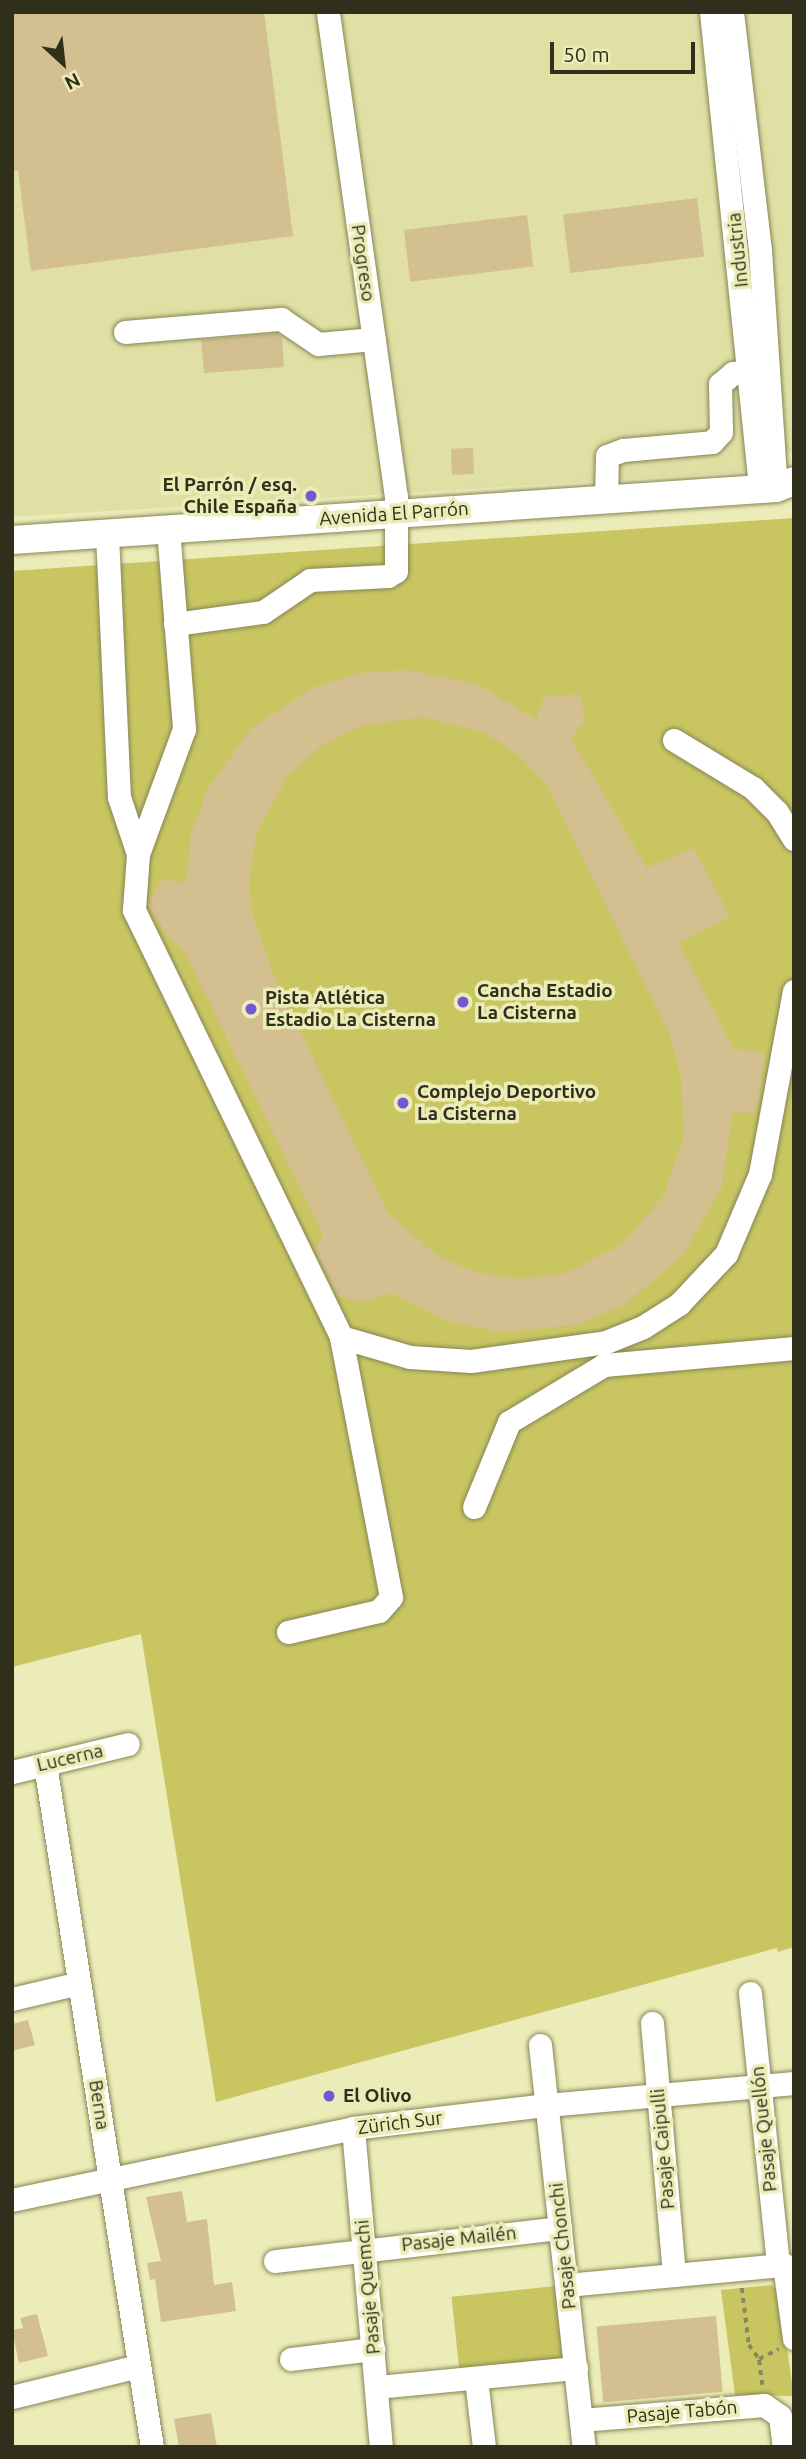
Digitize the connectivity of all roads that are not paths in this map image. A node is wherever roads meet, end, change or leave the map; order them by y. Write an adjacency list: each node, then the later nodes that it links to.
1 (328, 12): 5 (street, Progreso)
2 (711, 12): 6 (street, Industria)
3 (732, 12): 7 (street, Industria)
4 (125, 332): 5 (street)
5 (374, 339): 9 (street, Progreso)
6 (751, 372): 7 (street, Industria); 8 (street)
7 (781, 488): 8 (main road, Avenida El Parrón)
8 (606, 499): 9 (main road, Avenida El Parrón)
9 (398, 514): 10 (main road, Avenida El Parrón); 13 (street, Progreso)
10 (168, 529): 11 (main road, Avenida El Parrón); 13 (street)
11 (107, 534): 12 (main road, Avenida El Parrón); 16 (street)
12 (12, 540)
13 (175, 624): 16 (street)
14 (674, 740): 15 (street)
15 (794, 838)
16 (138, 854): 18 (street)
17 (794, 991): 18 (street)
18 (341, 1337): 21 (street)
19 (794, 1348): 20 (street)
20 (474, 1507)
21 (288, 1632)
22 (128, 1744): 23 (street, Lucerna)
23 (44, 1764): 24 (street, Lucerna); 25 (street, Berna)
24 (12, 1772)
25 (79, 1983): 27 (street); 35 (street, Berna)
26 (750, 1993): 31 (street, Pasaje Quellón)
27 (12, 1999)
28 (652, 2023): 32 (street, Pasaje Caipulli)
29 (540, 2045): 33 (street, Pasaje Chonchi)
30 (794, 2083): 31 (street, Zürich Sur)
31 (760, 2086): 32 (street, Zürich Sur); 37 (street, Pasaje Quellón)
32 (658, 2095): 33 (street, Zürich Sur); 42 (street, Pasaje Caipulli)
33 (547, 2105): 34 (street, Zürich Sur); 38 (street, Pasaje Chonchi)
34 (353, 2128): 35 (street, Zürich Sur); 39 (street, Pasaje Quemchi)
35 (110, 2177): 36 (street, Zürich Sur); 47 (street, Berna)
36 (12, 2200)
37 (783, 2205): 41 (street, Pasaje Quellón)
38 (561, 2228): 39 (street, Pasaje Mailén); 43 (street, Pasaje Chonchi)
39 (364, 2249): 40 (street, Pasaje Mailén); 45 (street, Pasaje Quemchi)
40 (275, 2261)
41 (781, 2265): 42 (street); 44 (street, Pasaje Quellón)
42 (674, 2275): 43 (street)
43 (567, 2285): 48 (street, Pasaje Chonchi)
44 (788, 2343)
45 (373, 2349): 46 (street); 50 (street, Pasaje Quemchi)
46 (291, 2359)
47 (138, 2366): 51 (street); 53 (street, Berna)
48 (576, 2368): 49 (street); 52 (street, Pasaje Chonchi)
49 (477, 2379): 50 (street); 55 (street)
50 (377, 2388): 54 (street, Pasaje Quemchi)
51 (12, 2397)
52 (581, 2420): 56 (street, Pasaje Chonchi); 57 (street, Pasaje Tabón)
53 (152, 2447)
54 (381, 2447)
55 (484, 2447)
56 (584, 2447)
57 (784, 2447)

